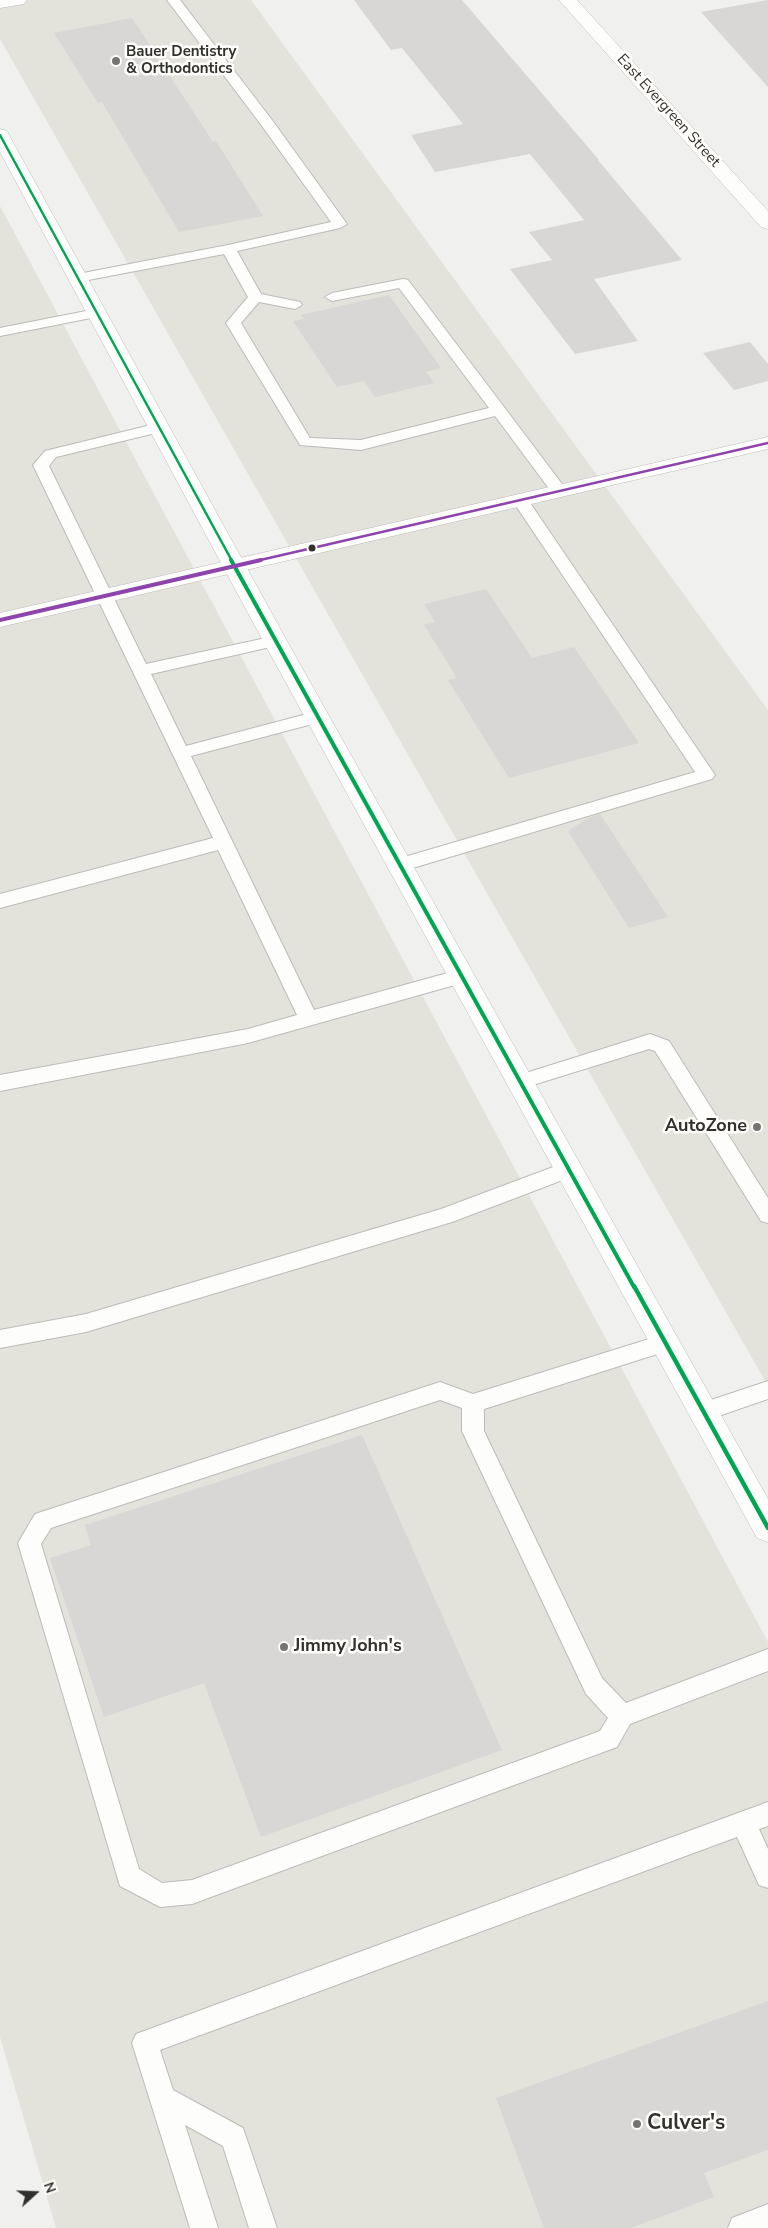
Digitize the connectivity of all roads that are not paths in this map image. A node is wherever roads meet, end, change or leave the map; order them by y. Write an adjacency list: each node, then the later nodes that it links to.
1 (18, 0): 4 (main road)
2 (173, 0): 7 (lane)
3 (568, 0): 6 (main road, East Evergreen Street)
4 (0, 3)
5 (0, 135): 8 (main road)
6 (768, 223)
7 (228, 249): 8 (lane); 9 (lane)
8 (78, 278): 12 (main road)
9 (256, 297): 11 (lane); 14 (lane)
10 (332, 297): 14 (lane)
11 (295, 305)
12 (96, 313): 13 (lane); 15 (main road)
13 (0, 332)
14 (499, 410): 17 (lane)
15 (159, 428): 19 (main road); 20 (lane)
16 (768, 443): 17 (main road)
17 (559, 491): 18 (main road)
18 (520, 500): 19 (main road); 27 (lane)
19 (234, 566): 20 (main road); 22 (main road)
20 (104, 596): 21 (main road); 23 (lane)
21 (0, 620)
22 (275, 641): 23 (lane); 24 (main road)
23 (140, 671): 25 (lane)
24 (318, 717): 25 (lane); 27 (main road)
25 (180, 753): 26 (lane)
26 (223, 842): 28 (lane); 30 (lane)
27 (400, 865): 29 (main road)
28 (0, 901)
29 (462, 976): 30 (lane); 31 (main road)
30 (309, 1019): 32 (lane)
31 (520, 1082): 33 (main road); 34 (lane)
32 (0, 1083)
33 (569, 1169): 35 (lane); 36 (main road)
34 (768, 1215)
35 (0, 1338)
36 (665, 1343): 38 (lane); 39 (main road)
37 (768, 1390): 39 (lane)
38 (473, 1403): 42 (lane); 42 (lane)
39 (704, 1412): 40 (main road)
40 (768, 1528)
41 (768, 1660): 42 (lane)
42 (622, 1716)
43 (768, 1814): 44 (lane)
44 (743, 1823): 45 (lane); 46 (lane)
45 (768, 1876)
46 (163, 2099): 48 (lane); 49 (lane)
47 (768, 2218): 50 (lane)
48 (204, 2228)
49 (264, 2228)
50 (742, 2228)

